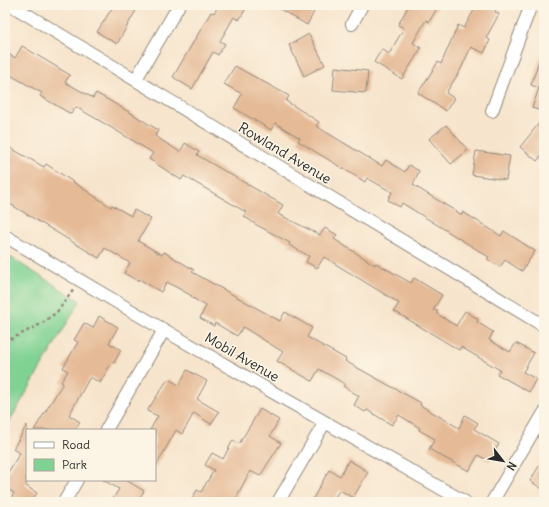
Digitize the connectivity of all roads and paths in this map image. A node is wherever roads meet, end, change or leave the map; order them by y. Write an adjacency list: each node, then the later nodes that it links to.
1 (11, 5): 6 (street, Rowland Avenue)
2 (180, 5): 6 (street)
3 (362, 5): 5 (street)
4 (531, 5): 7 (street)
5 (352, 24)
6 (136, 79): 10 (street, Rowland Avenue)
7 (492, 111)
8 (5, 236): 9 (street, Mobil Avenue)
9 (80, 281): 11 (street, Mobil Avenue); 12 (path)
10 (544, 326)
11 (164, 330): 14 (street, Mobil Avenue); 15 (street)
12 (5, 342)
13 (544, 413): 20 (street)
14 (325, 422): 18 (street); 19 (street, Mobil Avenue)
15 (107, 429)
16 (76, 481): 17 (street)
17 (64, 502)
18 (278, 502)
19 (464, 502)
20 (492, 502)

